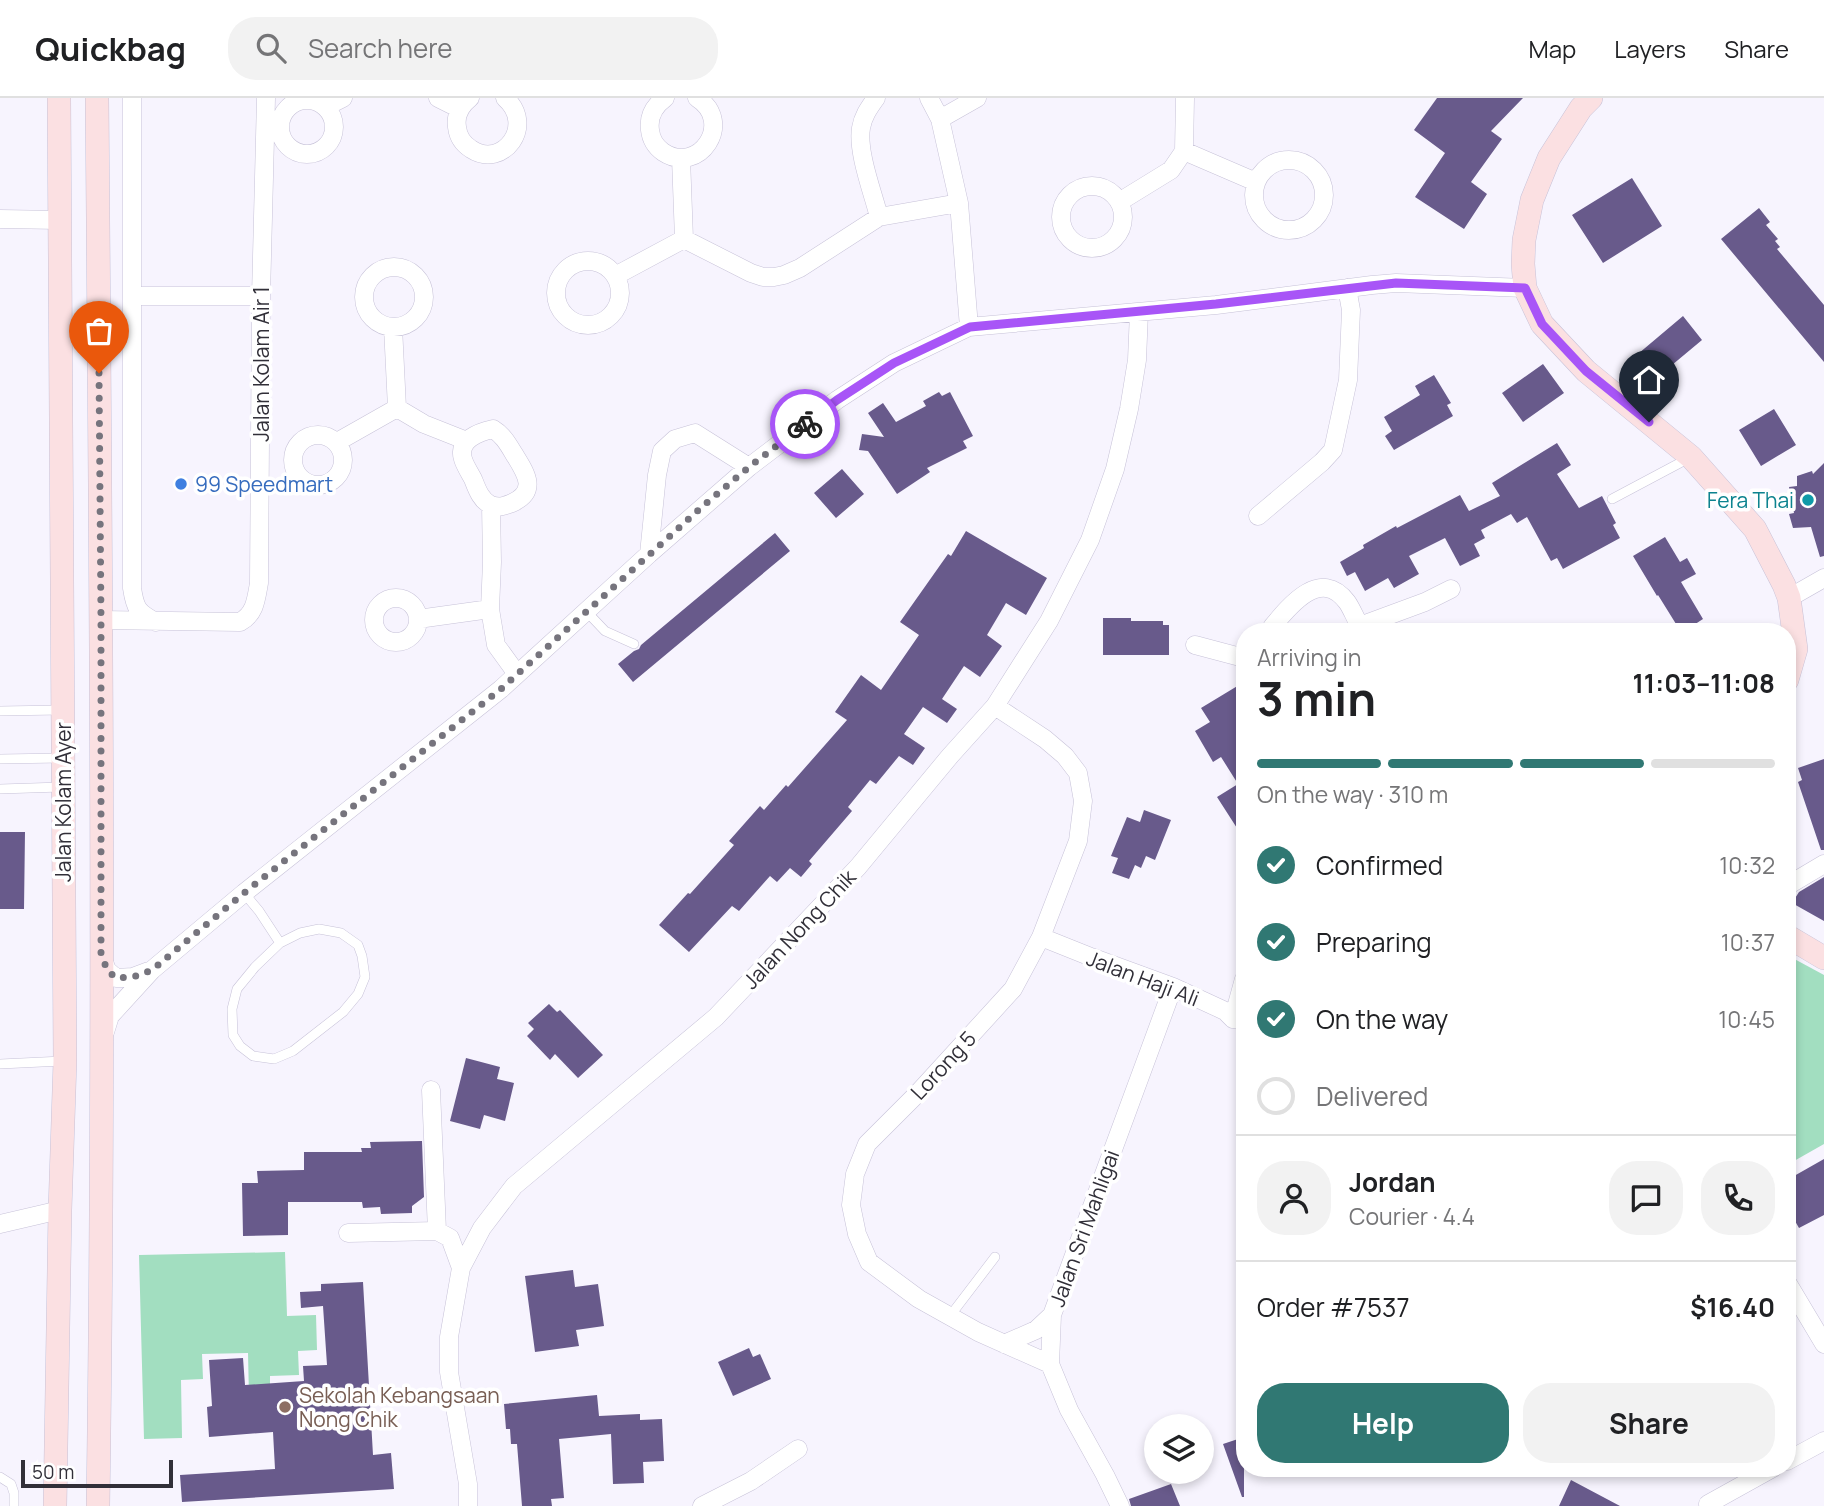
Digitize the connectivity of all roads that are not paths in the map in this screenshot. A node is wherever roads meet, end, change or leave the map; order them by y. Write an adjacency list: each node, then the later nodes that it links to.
1 (59, 98): 25 (main road, Jalan Kolam Ayer)
2 (97, 98): 50 (main road, Jalan Kolam Ayer)
3 (132, 98): 30 (street)
4 (266, 98): 31 (street, Jalan Kolam Air 1)
5 (343, 98): 16 (street)
6 (438, 98): 15 (street)
7 (505, 98): 15 (street)
8 (665, 98): 19 (street)
9 (697, 98): 19 (street)
10 (876, 98): 23 (street)
11 (929, 98): 17 (street)
12 (977, 98): 17 (street)
13 (1185, 98): 18 (street)
14 (1591, 98): 29 (main road)
15 (465, 103)
16 (325, 107)
17 (940, 119): 22 (street)
18 (1184, 151): 20 (street); 21 (street)
19 (681, 158): 26 (street)
20 (1256, 182): 20 (street)
21 (1119, 202)
22 (958, 203): 23 (street); 34 (street)
23 (879, 217): 26 (street)
24 (0, 219): 25 (street)
25 (60, 220): 61 (main road, Jalan Kolam Ayer)
26 (684, 239): 27 (street)
27 (615, 276)
28 (1347, 288): 29 (street); 32 (street); 42 (street)
29 (1525, 288): 38 (main road)
30 (132, 296): 31 (street); 51 (street)
31 (261, 296): 51 (street, Jalan Kolam Air 1)
32 (1139, 312): 34 (street); 60 (street, Jalan Nong Chik)
33 (393, 327): 35 (street)
34 (970, 327): 39 (street)
35 (397, 408): 36 (street); 37 (street)
36 (467, 441): 41 (street); 41 (street)
37 (337, 442)
38 (1691, 457): 40 (lane); 46 (main road)
39 (749, 467): 43 (street); 43 (street)
40 (1612, 499)
41 (491, 505): 47 (street)
42 (1258, 516)
43 (649, 554): 48 (street)
44 (1824, 578): 46 (street)
45 (1451, 589): 54 (street)
46 (1789, 598): 55 (main road)
47 (490, 609): 49 (street); 59 (street)
48 (586, 611): 56 (lane); 59 (street)
49 (418, 619)
50 (101, 620): 51 (street, Jalan Kolam Air 1); 73 (main road, Jalan Kolam Ayer)
51 (156, 622)
52 (1275, 623): 53 (street)
53 (1358, 623)
54 (1375, 623)
55 (1792, 623)
56 (634, 644)
57 (1195, 645): 58 (street)
58 (1236, 656)
59 (517, 674): 69 (street)
60 (995, 706): 70 (street, Lorong 5); 87 (street, Jalan Nong Chik)
61 (62, 710): 62 (lane); 63 (main road, Jalan Kolam Ayer)
62 (0, 712)
63 (62, 758): 64 (lane); 65 (main road, Jalan Kolam Ayer)
64 (0, 759)
65 (62, 788): 66 (lane); 79 (main road, Jalan Kolam Ayer)
66 (0, 789)
67 (1824, 864): 68 (street)
68 (1796, 881)
69 (244, 893): 72 (lane); 75 (street)
70 (1041, 937): 76 (street, Jalan Haji Ali); 90 (street, Lorong 5)
71 (1796, 941): 74 (main road)
72 (280, 943): 72 (lane)
73 (101, 953): 75 (street); 78 (main road, Jalan Kolam Ayer)
74 (1824, 958)
75 (152, 970): 78 (street)
76 (1173, 987): 77 (street, Jalan Haji Ali); 89 (street, Jalan Sri Mahligai)
77 (1236, 1018)
78 (101, 1043): 102 (main road, Jalan Kolam Ayer)
79 (65, 1061): 80 (lane); 82 (main road, Jalan Kolam Ayer)
80 (0, 1064)
81 (431, 1090): 84 (street)
82 (60, 1210): 83 (street); 101 (main road, Jalan Kolam Ayer)
83 (0, 1224)
84 (438, 1231): 85 (street); 87 (street)
85 (348, 1233)
86 (995, 1257): 90 (lane)
87 (461, 1268): 103 (street, Jalan Nong Chik)
88 (1796, 1297): 91 (street)
89 (1052, 1315): 92 (street); 93 (street, Jalan Sri Mahligai)
90 (950, 1316): 92 (street, Lorong 5)
91 (1824, 1344)
92 (1004, 1345): 93 (street, Lorong 5)
93 (1050, 1364): 105 (street, Jalan Sri Mahligai)
94 (1824, 1441): 96 (street)
95 (798, 1449): 104 (street)
96 (1796, 1456)
97 (0, 1477): 100 (lane)
98 (1757, 1477): 99 (street)
99 (1708, 1504)
100 (14, 1506)
101 (55, 1506)
102 (98, 1506)
103 (468, 1506)
104 (702, 1506)
105 (1120, 1506)

